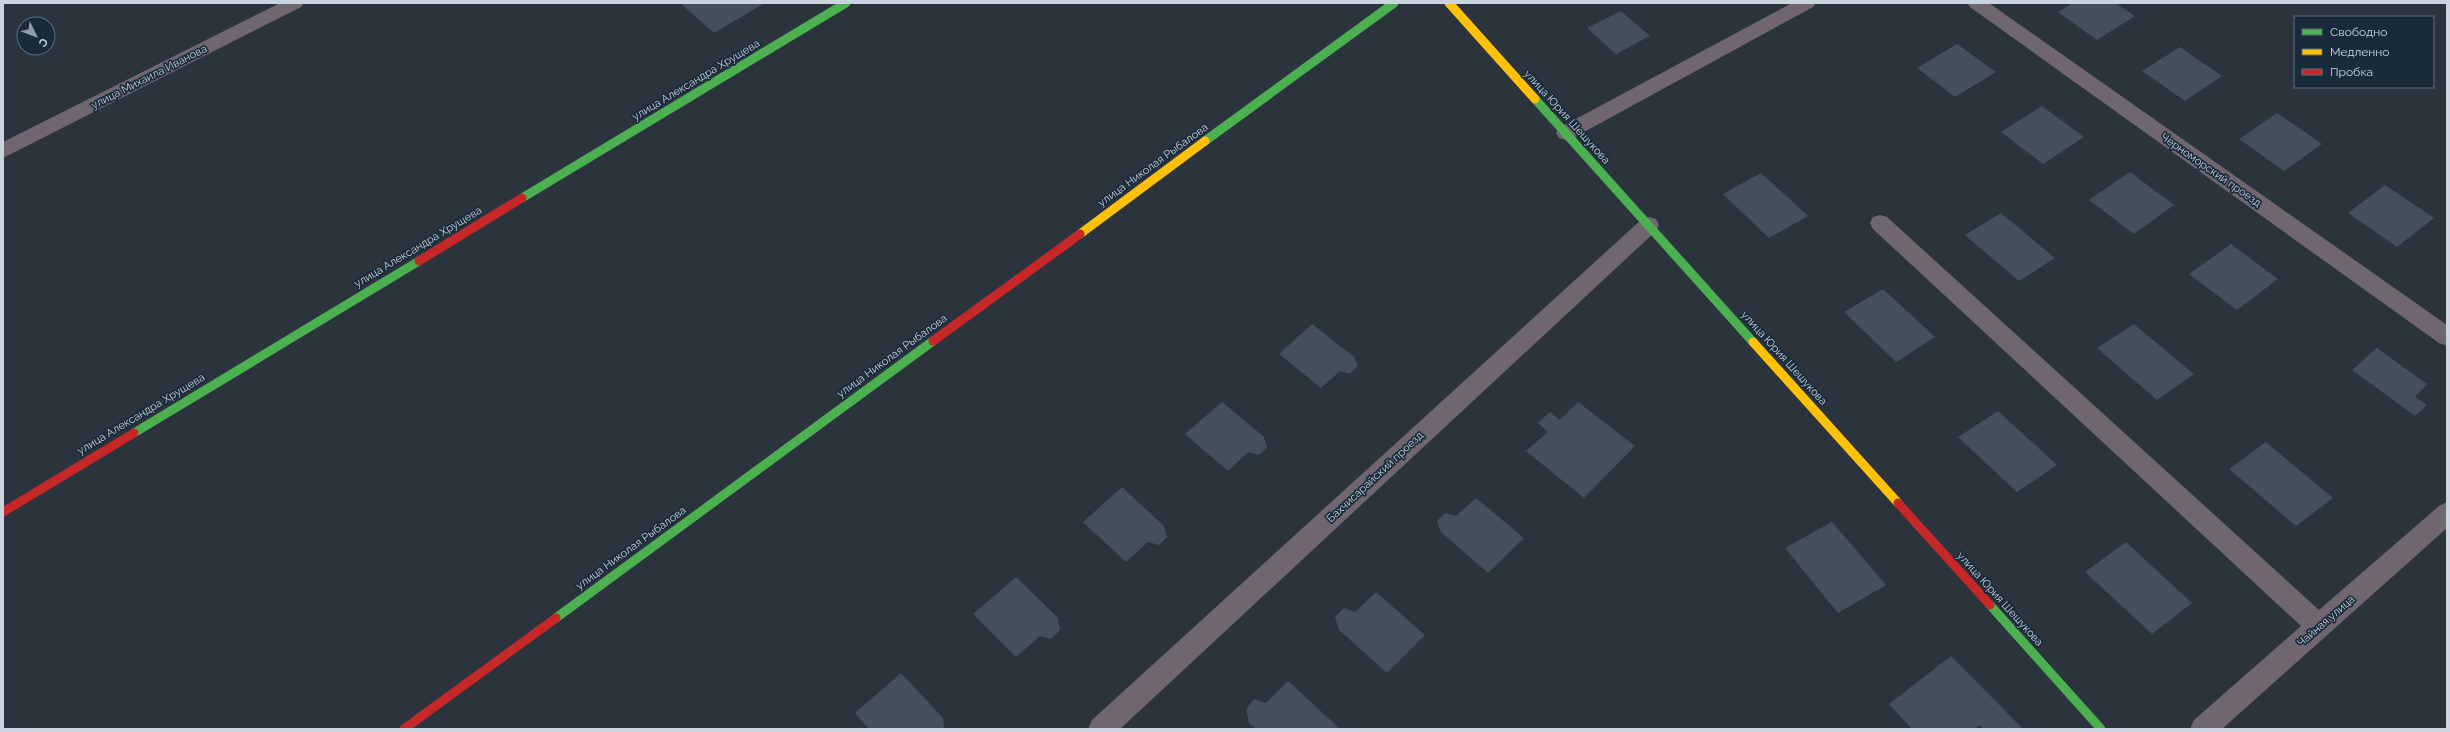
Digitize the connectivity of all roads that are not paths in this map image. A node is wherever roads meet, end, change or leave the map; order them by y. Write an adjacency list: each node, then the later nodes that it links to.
1 (295, 3): 8 (street, улица Михаила Иванова)
2 (846, 3): 12 (street, улица Александра Хрущева)
3 (1394, 3): 15 (street, улица Николая Рыбалова)
4 (1449, 3): 7 (street, улица Юрия Шешукова)
5 (1807, 3): 7 (street)
6 (1976, 3): 11 (street, Черноморский проезд)
7 (1566, 133): 10 (street, улица Юрия Шешукова)
8 (3, 151)
9 (1880, 223): 14 (street)
10 (1649, 225): 16 (street, Бахчисарайский проезд); 17 (street, улица Юрия Шешукова)
11 (2447, 337)
12 (3, 512)
13 (2447, 513): 14 (street, Чайная улица)
14 (2320, 627): 18 (street, Чайная улица)
15 (404, 729)
16 (1101, 729)
17 (2101, 729)
18 (2203, 729)

